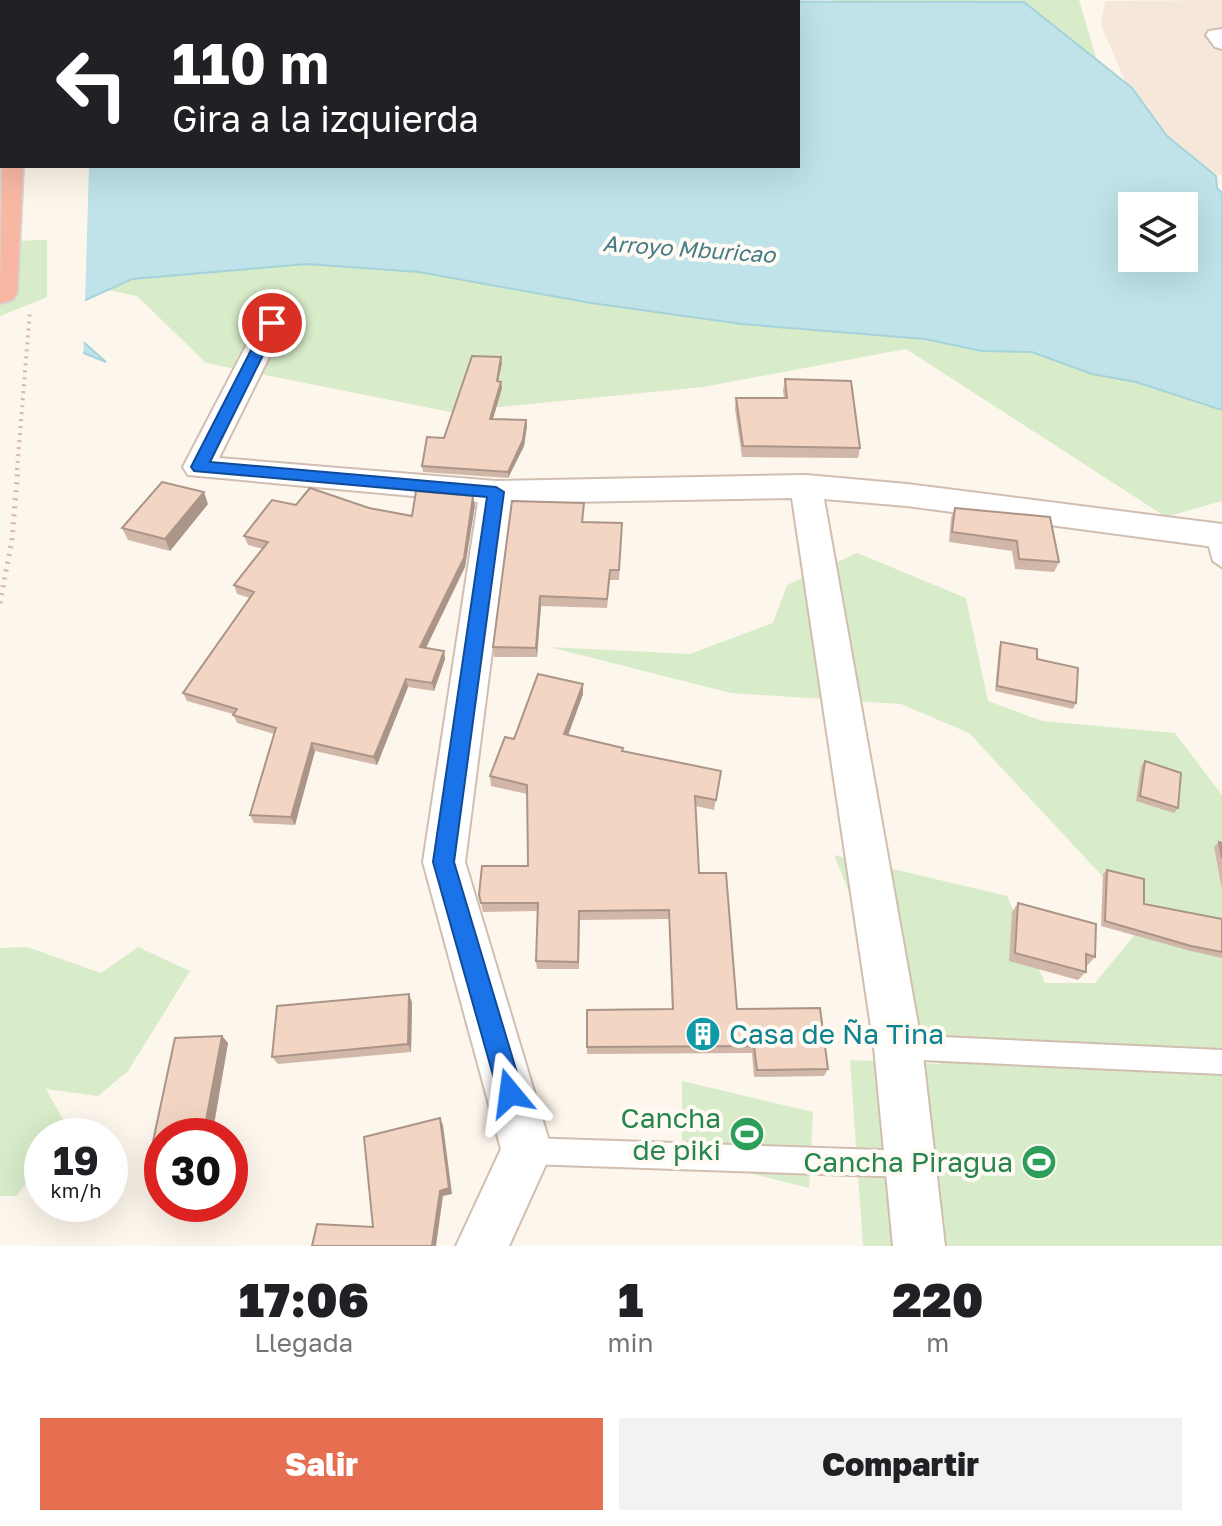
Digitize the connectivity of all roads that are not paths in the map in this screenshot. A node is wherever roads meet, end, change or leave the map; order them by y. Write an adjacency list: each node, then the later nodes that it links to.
1 (1222, 35): 2 (street)
2 (1222, 43)
3 (9, 168): 4 (highway)
4 (0, 293)
5 (272, 323): 7 (street)
6 (806, 486): 7 (street); 8 (street); 9 (street)
7 (496, 492): 11 (street)
8 (1219, 544)
9 (898, 1047): 10 (lane); 12 (street)
10 (1222, 1062)
11 (527, 1151): 12 (lane); 13 (street)
12 (909, 1164): 14 (street)
13 (482, 1246)
14 (919, 1246)

